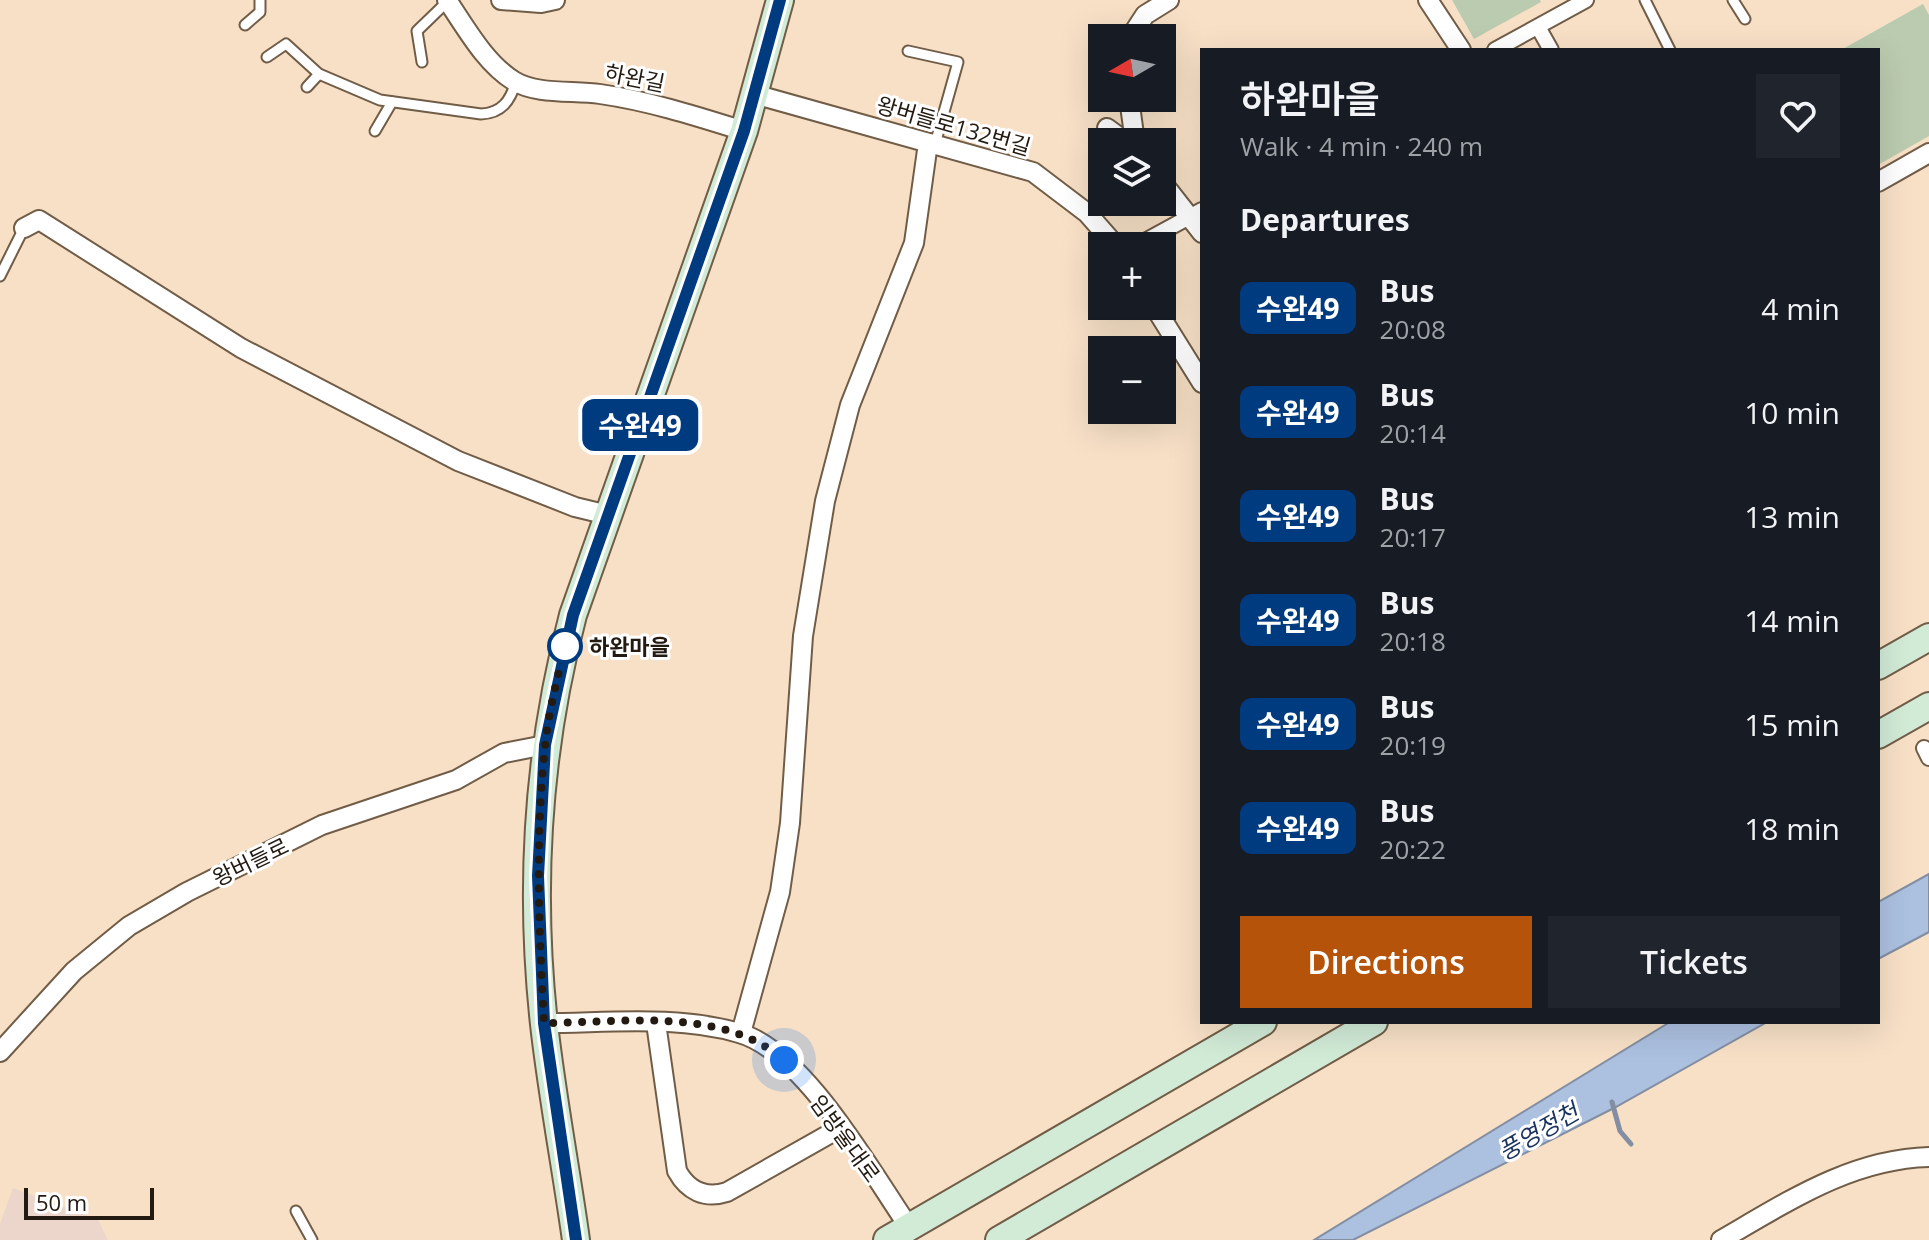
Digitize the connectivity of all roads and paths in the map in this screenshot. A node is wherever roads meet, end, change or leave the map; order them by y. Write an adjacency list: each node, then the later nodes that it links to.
1 (260, 0): 13 (lane)
2 (501, 0): 3 (street)
3 (555, 0)
4 (780, 0): 25 (main road)
5 (1169, 0): 12 (street)
6 (1428, 0): 15 (street)
7 (1586, 0): 14 (street)
8 (1645, 0): 18 (lane)
9 (1733, 0): 11 (lane)
10 (448, 1): 21 (lane); 23 (street)
11 (1745, 19)
12 (1139, 24)
13 (245, 25)
14 (1538, 27): 16 (street); 17 (street)
15 (1460, 48)
16 (1499, 48)
17 (1550, 48)
18 (1669, 48)
19 (908, 51): 29 (lane)
20 (267, 57): 22 (lane)
21 (422, 62)
22 (319, 74): 24 (lane); 26 (lane)
23 (516, 82): 26 (lane); 28 (street, 하완길)
24 (307, 87)
25 (754, 94): 28 (main road); 29 (street, 왕버들로132번길)
26 (392, 102): 27 (lane)
27 (375, 131)
28 (744, 131): 40 (main road)
29 (928, 143): 35 (street, 왕버들로132번길); 50 (street)
30 (1929, 153): 31 (street)
31 (1880, 181)
32 (1176, 196): 33 (street)
33 (1195, 214): 36 (street)
34 (24, 228): 37 (lane); 40 (street)
35 (1104, 232)
36 (1162, 232)
37 (0, 276)
38 (1163, 320): 39 (street)
39 (1200, 380)
40 (608, 515): 45 (main road)
41 (1929, 637): 42 (main road)
42 (1880, 665)
43 (1929, 706): 44 (main road)
44 (1880, 734)
45 (545, 745): 46 (main road); 51 (street, 왕버들로)
46 (544, 1023): 47 (street, 임방울대로); 57 (main road)
47 (656, 1023): 50 (street, 임방울대로); 52 (street)
48 (1260, 1024): 55 (main road, 임방울대로)
49 (1371, 1024): 58 (main road)
50 (741, 1033): 52 (street, 임방울대로)
51 (0, 1052)
52 (840, 1128): 55 (street, 임방울대로)
53 (1929, 1157): 59 (street)
54 (296, 1211): 56 (lane)
55 (898, 1234)
56 (312, 1240)
57 (576, 1240)
58 (999, 1240)
59 (1721, 1240)

